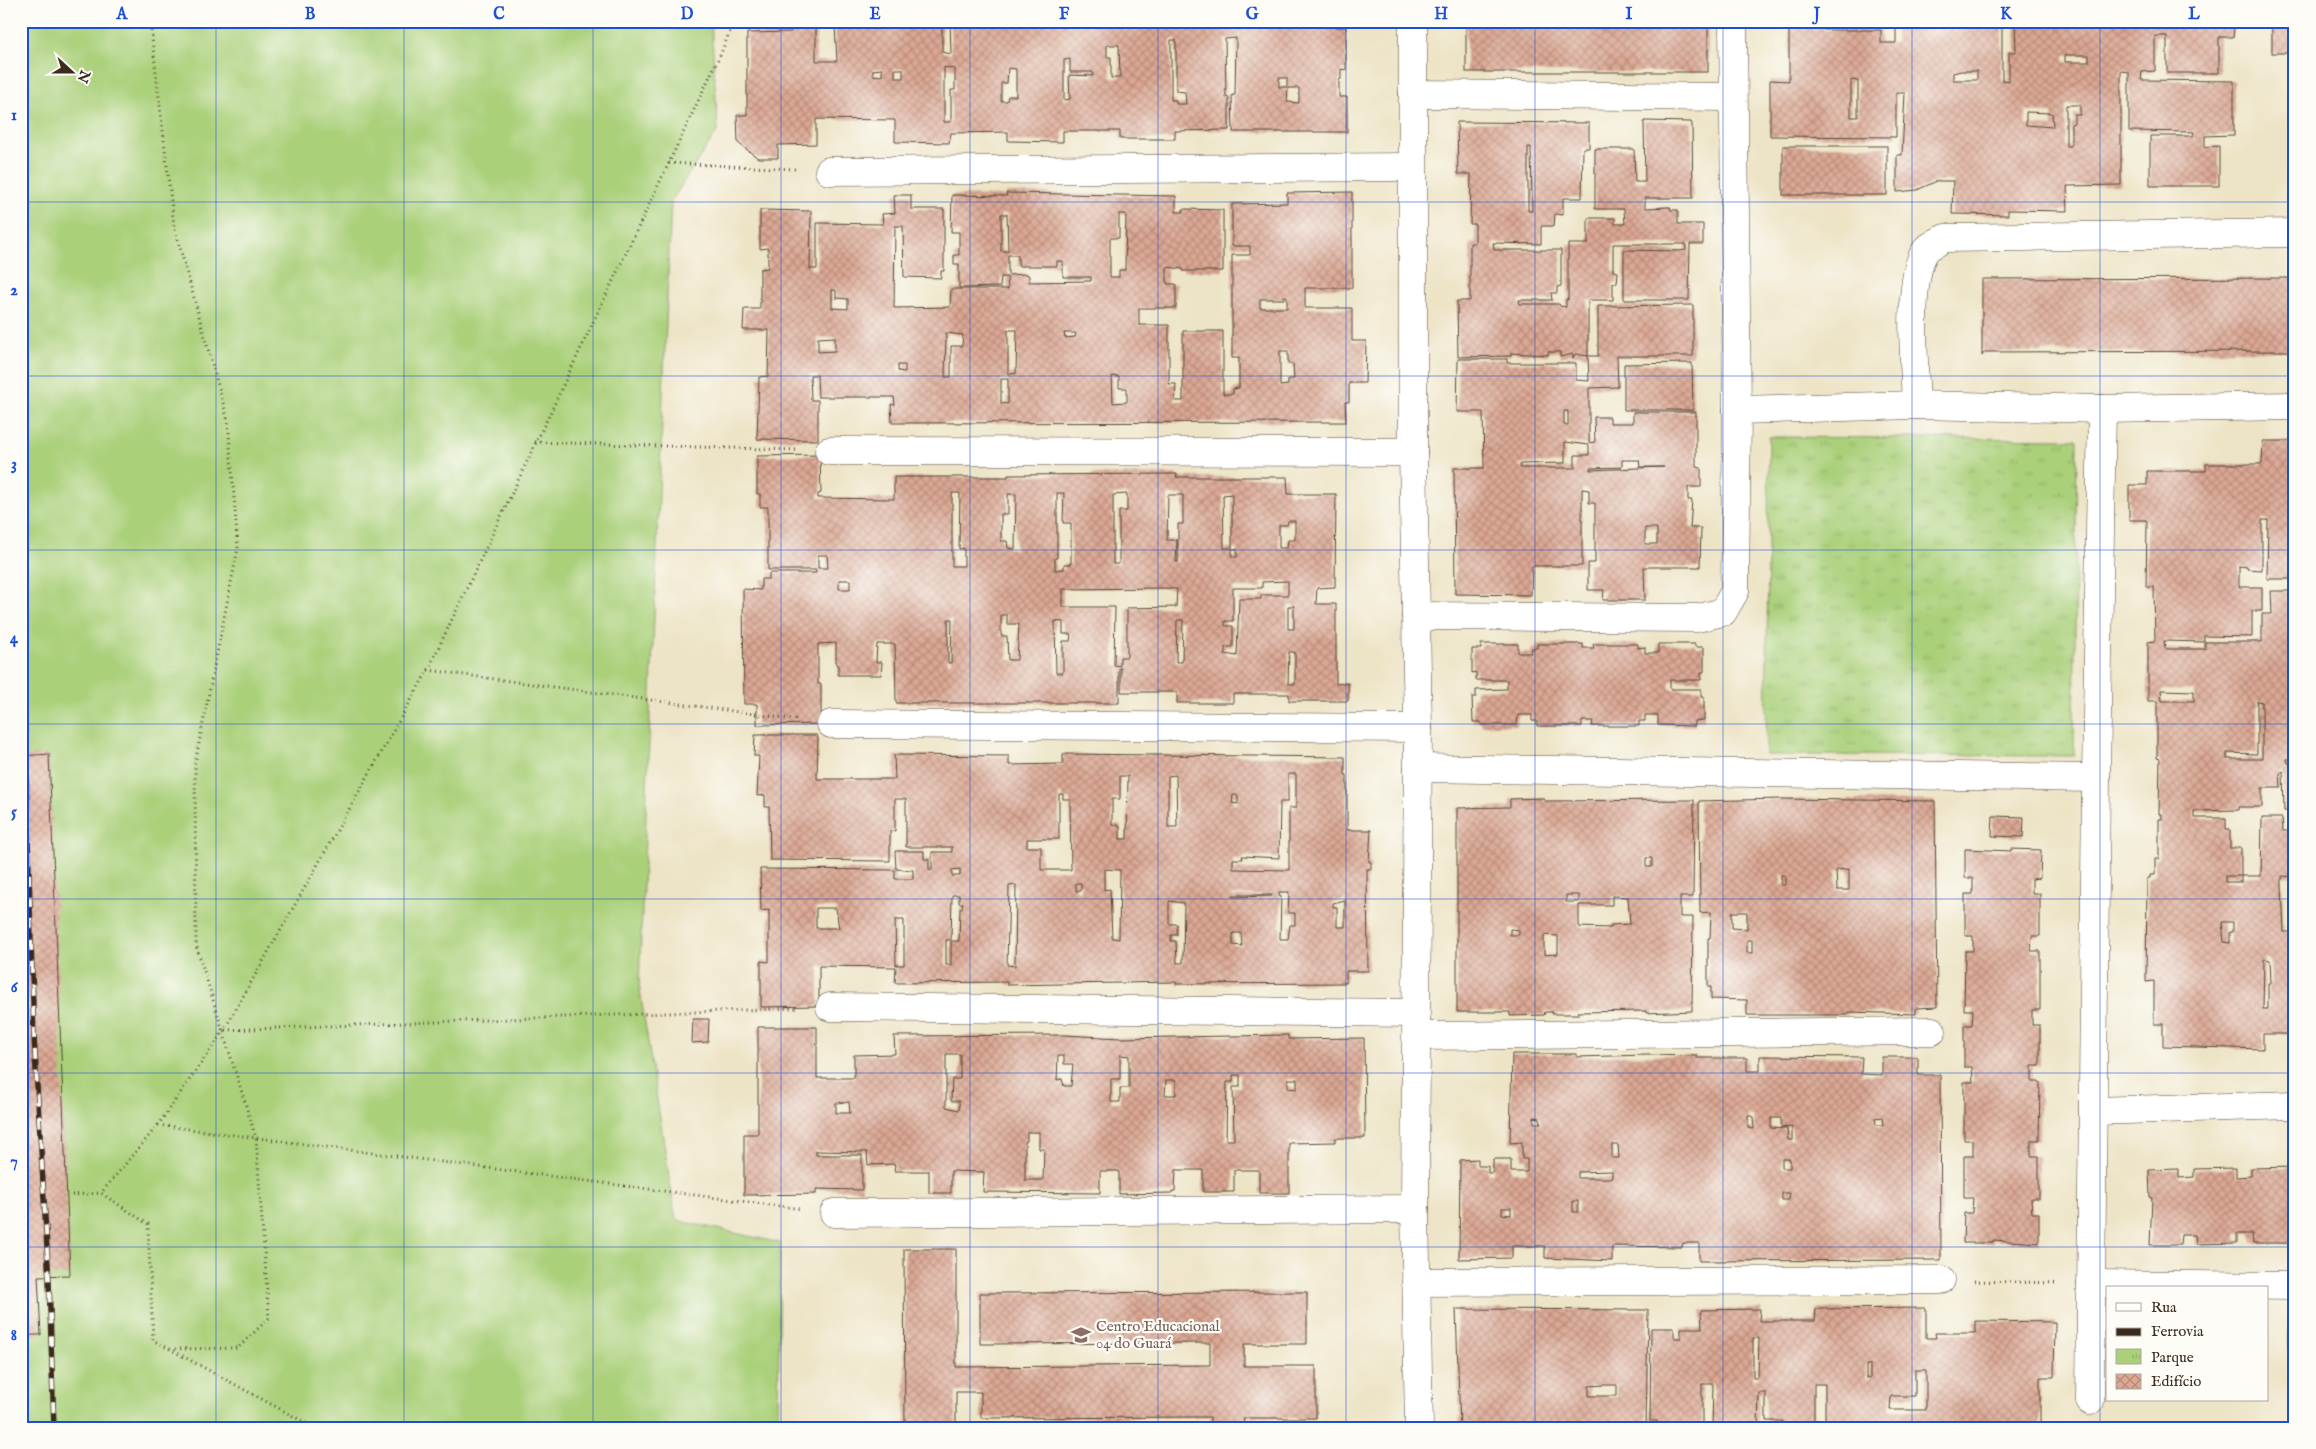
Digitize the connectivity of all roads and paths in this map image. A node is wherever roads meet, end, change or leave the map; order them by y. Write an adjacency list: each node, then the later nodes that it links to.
1 (150, 21): 26 (path)
2 (734, 21): 7 (path)
3 (1413, 21): 5 (street)
4 (1733, 21): 6 (street)
5 (1413, 94): 6 (street); 8 (street)
6 (1732, 97): 14 (street)
7 (669, 163): 9 (path); 15 (path)
8 (1412, 167): 9 (street); 17 (street)
9 (829, 170)
10 (2295, 233): 11 (street)
11 (1916, 405): 13 (street); 14 (street)
12 (2295, 406): 13 (street)
13 (2102, 409): 23 (street)
14 (1737, 410): 18 (street)
15 (535, 442): 16 (path); 19 (path)
16 (829, 451): 17 (street)
17 (1413, 452): 18 (street)
18 (1416, 616): 21 (street)
19 (428, 670): 20 (path); 26 (path)
20 (830, 724): 21 (street)
21 (1418, 728): 22 (street)
22 (1418, 768): 23 (street); 25 (street)
23 (2096, 778): 29 (street)
24 (830, 1007): 25 (street); 26 (path)
25 (1417, 1024): 27 (street); 34 (street)
26 (224, 1030): 30 (path); 31 (path)
27 (1932, 1032)
28 (2295, 1105): 29 (street)
29 (2092, 1111): 38 (street)
30 (158, 1125): 31 (path); 32 (path)
31 (256, 1138): 35 (path); 40 (path)
32 (101, 1193): 33 (path); 40 (path)
33 (72, 1195)
34 (1415, 1209): 35 (street); 37 (street)
35 (834, 1213)
36 (1941, 1280): 37 (street); 38 (path)
37 (1416, 1282): 43 (street)
38 (2091, 1284): 39 (street); 41 (street)
39 (2295, 1286)
40 (170, 1349): 42 (path)
41 (2090, 1401)
42 (315, 1428)
43 (1419, 1428)

